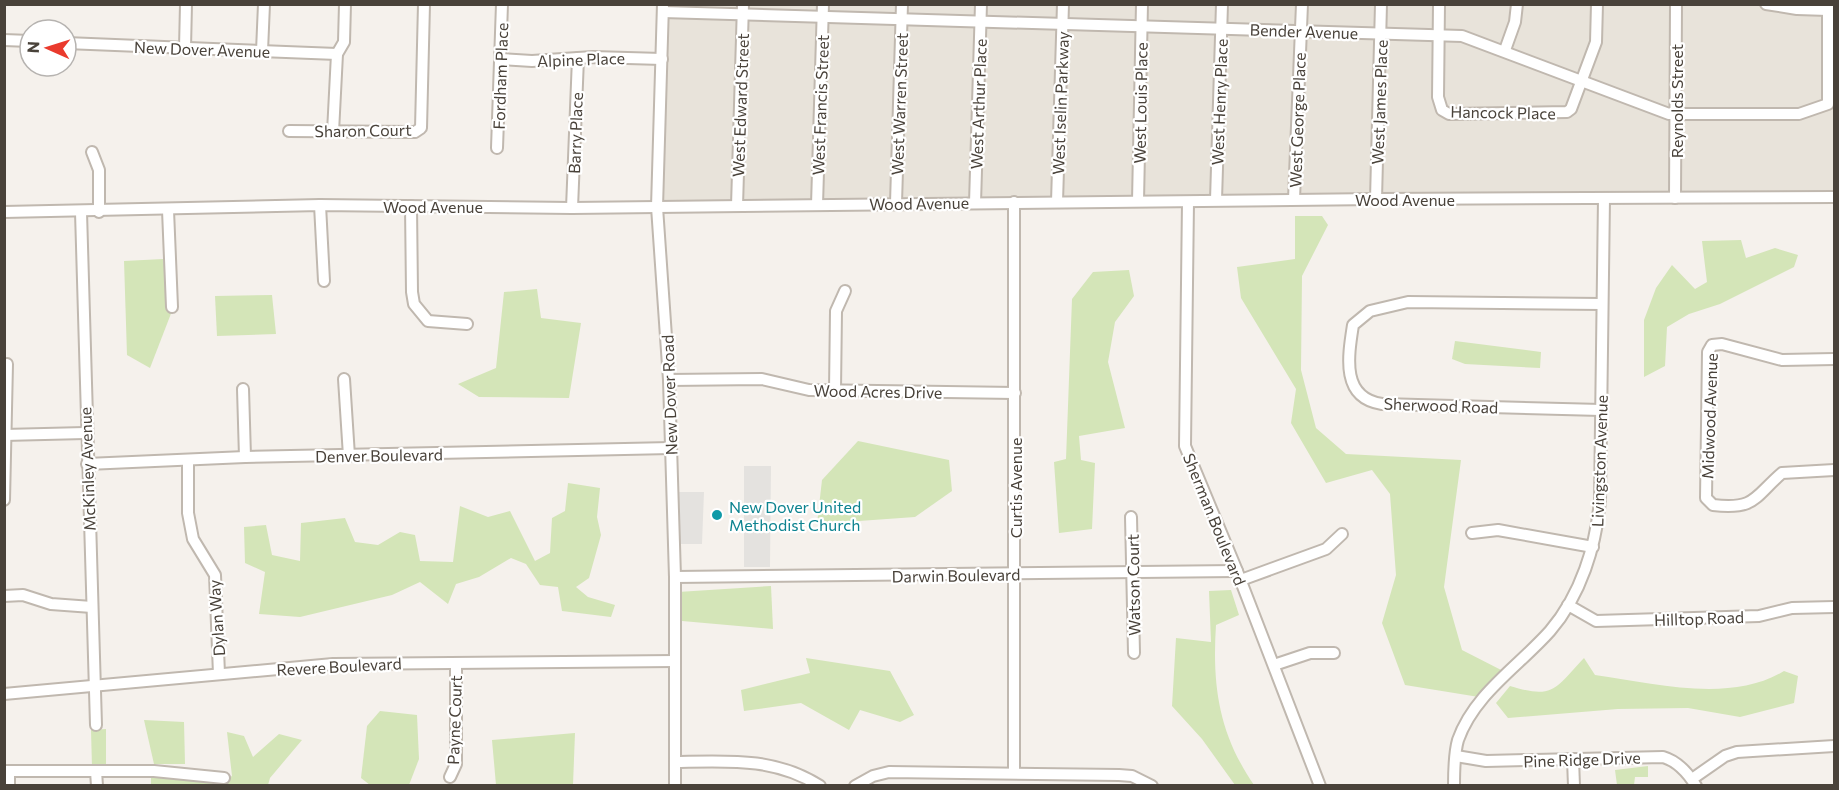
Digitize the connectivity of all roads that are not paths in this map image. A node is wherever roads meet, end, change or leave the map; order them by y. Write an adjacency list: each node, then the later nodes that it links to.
1 (186, 4): 31 (street)
2 (264, 4): 33 (street)
3 (345, 4): 34 (street)
4 (424, 4): 41 (street, Sharon Court)
5 (502, 4): 36 (street, Fordham Place)
6 (902, 4): 22 (street, West Warren Street)
7 (981, 4): 23 (street, West Arthur Place)
8 (1063, 4): 24 (street, West Iselin Parkway)
9 (1142, 4): 25 (street, West Louis Place)
10 (1222, 4): 26 (street, West Henry Place)
11 (1302, 4): 27 (street, West George Place)
12 (1381, 4): 28 (street, West James Place)
13 (1439, 4): 29 (street)
14 (1517, 4): 32 (street)
15 (1597, 4): 38 (street)
16 (1676, 4): 39 (street, Reynolds Street)
17 (1766, 4): 18 (street)
18 (1828, 7): 39 (street, Bender Avenue)
19 (663, 8): 20 (street, Bender Avenue); 37 (street, New Dover Road)
20 (743, 9): 21 (street, Bender Avenue); 59 (street, West Edward Street)
21 (823, 10): 22 (street, Bender Avenue); 56 (street, West Francis Street)
22 (902, 19): 23 (street, Bender Avenue); 54 (street, West Warren Street)
23 (980, 21): 24 (street, Bender Avenue); 55 (street, West Arthur Place)
24 (1062, 23): 25 (street, Bender Avenue); 52 (street, West Iselin Parkway)
25 (1141, 25): 26 (street, Bender Avenue); 50 (street, West Louis Place)
26 (1221, 28): 27 (street, Bender Avenue); 48 (street, West Henry Place)
27 (1301, 31): 28 (street, Bender Avenue); 49 (street, West George Place)
28 (1381, 33): 29 (street, Bender Avenue); 47 (street, West James Place)
29 (1439, 35): 32 (street, Bender Avenue); 38 (street, Hancock Place)
30 (78, 44): 31 (street, New Dover Avenue)
31 (185, 48): 33 (street, New Dover Avenue)
32 (1505, 50): 38 (street, Bender Avenue)
33 (262, 51): 34 (street, New Dover Avenue)
34 (337, 54): 41 (street)
35 (578, 58): 36 (street, Alpine Place); 37 (street, Alpine Place); 61 (street, Barry Place)
36 (501, 59): 42 (street, Fordham Place)
37 (662, 59): 60 (street, New Dover Road)
38 (1583, 81): 39 (street, Bender Avenue)
39 (1676, 114): 46 (street, Reynolds Street)
40 (289, 131): 41 (street, Sharon Court)
41 (333, 132)
42 (497, 148)
43 (92, 152): 65 (street)
44 (1834, 197): 46 (street, Wood Avenue)
45 (1604, 198): 46 (street, Wood Avenue); 47 (street, Wood Avenue); 68 (street, Livingston Avenue)
46 (1676, 198)
47 (1376, 199): 49 (street, Wood Avenue)
48 (1216, 200): 49 (street, Wood Avenue); 53 (street, Wood Avenue)
49 (1294, 200)
50 (1138, 201): 52 (street, Wood Avenue); 53 (street, Wood Avenue)
51 (1014, 202): 52 (street, Wood Avenue); 55 (street, Wood Avenue); 77 (street, Curtis Avenue)
52 (1057, 202)
53 (1188, 202): 94 (street, Sherman Boulevard)
54 (896, 203): 55 (street, Wood Avenue); 56 (street, Wood Avenue)
55 (975, 203)
56 (817, 205): 59 (street, Wood Avenue)
57 (320, 206): 58 (street, Wood Avenue); 62 (street, Wood Avenue); 66 (street)
58 (411, 206): 61 (street, Wood Avenue); 70 (street)
59 (737, 206): 60 (street, Wood Avenue)
60 (657, 207): 61 (street, Wood Avenue); 74 (street, New Dover Road)
61 (572, 208)
62 (168, 210): 65 (street, Wood Avenue); 69 (street)
63 (4, 212): 64 (street, Wood Avenue)
64 (81, 212): 65 (street, Wood Avenue); 79 (street, McKinley Avenue)
65 (99, 212)
66 (324, 281)
67 (845, 291): 76 (street)
68 (1602, 304): 78 (street, Livingston Avenue); 78 (street, Sherwood Road)
69 (172, 307)
70 (467, 324)
71 (1834, 359): 86 (street, Midwood Avenue)
72 (7, 364): 80 (street)
73 (344, 379): 82 (street)
74 (669, 380): 76 (street, Wood Acres Drive); 81 (street, New Dover Road)
75 (243, 389): 83 (street)
76 (835, 390): 77 (street, Wood Acres Drive)
77 (1015, 393): 93 (street, Curtis Avenue)
78 (1601, 410): 91 (street, Livingston Avenue)
79 (86, 433): 80 (street); 85 (street, McKinley Avenue)
80 (6, 435): 87 (street)
81 (671, 448): 82 (street, Denver Boulevard); 95 (street, New Dover Road)
82 (349, 456): 83 (street, Denver Boulevard)
83 (245, 457): 84 (street, Denver Boulevard)
84 (188, 460): 85 (street, Denver Boulevard); 105 (street, Dylan Way)
85 (87, 464): 99 (street, McKinley Avenue)
86 (1834, 470)
87 (4, 500)
88 (1131, 517): 92 (street, Watson Court)
89 (1472, 533): 91 (street)
90 (1342, 534): 94 (street, Darwin Boulevard)
91 (1593, 547): 97 (street, Livingston Avenue)
92 (1133, 573): 93 (street, Darwin Boulevard); 94 (street, Darwin Boulevard); 100 (street, Watson Court)
93 (1016, 574): 95 (street, Darwin Boulevard); 115 (street, Curtis Avenue)
94 (1239, 576): 104 (street, Sherman Boulevard)
95 (675, 577): 102 (street, New Dover Road)
96 (4, 596): 99 (street)
97 (1568, 606): 98 (street, Hilltop Road); 110 (street, Livingston Avenue)
98 (1834, 607)
99 (92, 608): 106 (street, McKinley Avenue)
100 (1134, 653)
101 (1334, 653): 104 (street)
102 (675, 661): 103 (street, Revere Boulevard); 112 (street, New Dover Road)
103 (456, 663): 105 (street, Revere Boulevard); 116 (street, Payne Court)
104 (1274, 665): 125 (street, Sherman Boulevard)
105 (219, 674): 106 (street, Revere Boulevard)
106 (94, 687): 107 (street, Revere Boulevard); 108 (street, McKinley Avenue)
107 (4, 694)
108 (96, 725)
109 (1834, 746): 118 (street)
110 (1456, 756): 111 (street, Pine Ridge Drive); 126 (street, Livingston Avenue)
111 (1573, 759): 118 (street, Pine Ridge Drive); 127 (street)
112 (675, 762): 121 (street, New Dover Road); 122 (street)
113 (7, 771): 114 (street); 119 (street)
114 (96, 771): 117 (street); 120 (street)
115 (1014, 773): 123 (street); 124 (street)
116 (450, 777)
117 (224, 778)
118 (1694, 782)
119 (9, 786)
120 (97, 786)
121 (675, 786)
122 (820, 786)
123 (855, 786)
124 (1152, 786)
125 (1320, 786)
126 (1454, 786)
127 (1574, 786)

